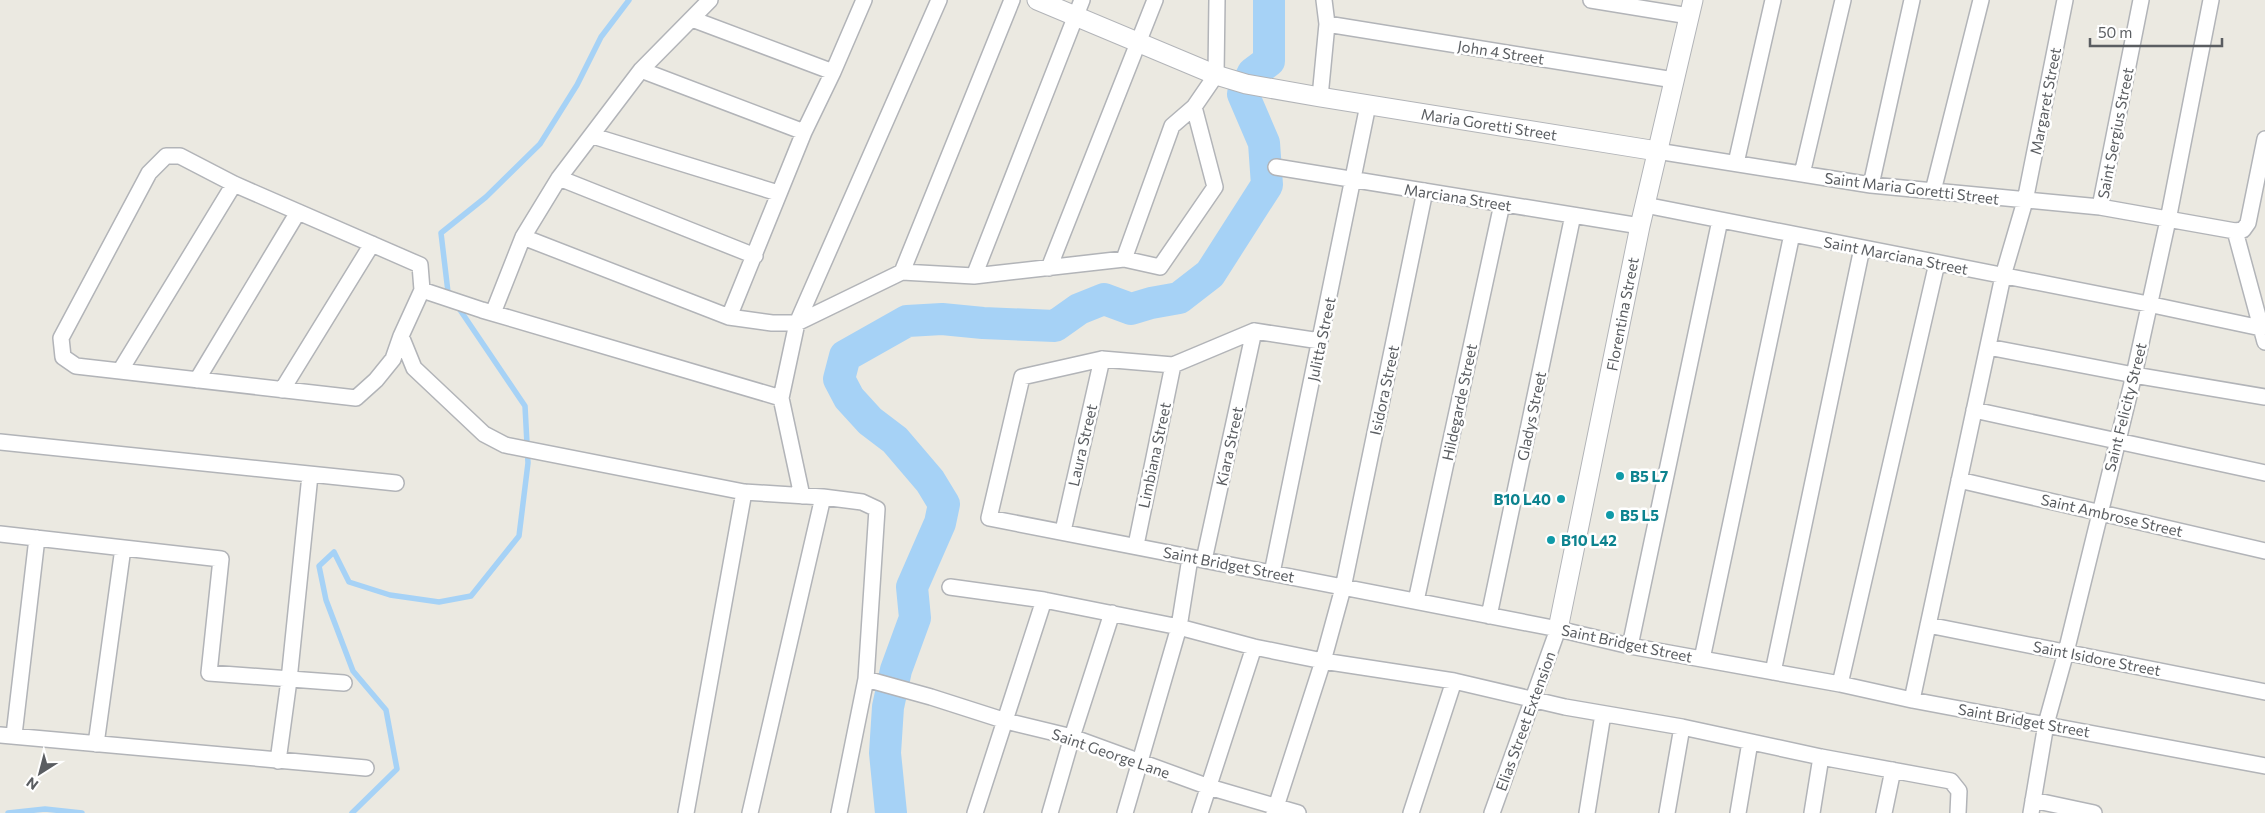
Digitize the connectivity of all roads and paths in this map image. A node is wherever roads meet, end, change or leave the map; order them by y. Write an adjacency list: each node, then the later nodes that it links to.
1 (710, 0): 19 (street)
2 (864, 0): 23 (street)
3 (939, 0): 68 (street)
4 (1012, 0): 61 (street)
5 (1037, 0): 17 (street, Maria Goretti Street)
6 (1155, 0): 21 (street)
7 (1217, 0): 24 (street)
8 (1324, 0): 20 (street)
9 (1591, 0): 18 (street)
10 (1773, 0): 33 (street)
11 (1843, 0): 35 (street)
12 (1912, 0): 39 (street)
13 (1982, 0): 41 (street)
14 (2065, 0): 43 (street, Margaret Street)
15 (2142, 0): 46 (street, Saint Sergius Street)
16 (2211, 0): 50 (street, Saint Felicity Street)
17 (1079, 8): 21 (street, Maria Goretti Street); 62 (street)
18 (1691, 8): 25 (street, Florentina Street)
19 (692, 19): 22 (street); 23 (street)
20 (1327, 24): 25 (street, John 4 Street); 26 (street)
21 (1138, 42): 24 (street, Maria Goretti Street); 60 (street)
22 (641, 70): 29 (street); 30 (street)
23 (833, 72): 29 (street)
24 (1216, 75): 26 (street, Maria Goretti Street); 28 (street)
25 (1674, 80): 32 (street, Florentina Street)
26 (1320, 97): 27 (street, Maria Goretti Street)
27 (1368, 105): 32 (street, Maria Goretti Street); 37 (street, Julitta Street)
28 (1194, 107): 58 (street); 58 (street)
29 (804, 132): 42 (street)
30 (593, 136): 36 (street); 42 (street)
31 (2265, 139): 52 (street)
32 (1657, 150): 33 (street, Saint Maria Goretti Street); 45 (street, Florentina Street)
33 (1736, 163): 35 (street, Saint Maria Goretti Street)
34 (1276, 167): 37 (street, Marciana Street)
35 (1802, 174): 39 (street, Saint Maria Goretti Street)
36 (559, 178): 54 (street); 57 (street)
37 (1354, 180): 40 (street, Marciana Street); 72 (street, Julitta Street)
38 (234, 184): 47 (street); 76 (street); 76 (street)
39 (1871, 185): 41 (street, Saint Maria Goretti Street)
40 (1425, 192): 44 (street, Marciana Street); 102 (street, Isidora Street)
41 (1933, 192): 43 (street, Saint Maria Goretti Street)
42 (778, 193): 57 (street)
43 (2025, 201): 46 (street, Saint Maria Goretti Street); 63 (street, Margaret Street)
44 (1502, 204): 48 (street, Marciana Street); 104 (street, Hildegarde Street)
45 (1645, 205): 49 (street, Saint Marciana Street); 51 (street, Florentina Street)
46 (2100, 207): 50 (street, Saint Maria Goretti Street)
47 (298, 212): 55 (street); 78 (street)
48 (1573, 215): 51 (street, Marciana Street); 106 (street, Gladys Street)
49 (1720, 220): 53 (street, Saint Marciana Street); 110 (street)
50 (2168, 220): 52 (street, Saint Maria Goretti Street); 65 (street, Saint Felicity Street)
51 (1640, 226): 109 (street, Florentina Street)
52 (2234, 231): 70 (street)
53 (1792, 234): 56 (street, Saint Marciana Street); 113 (street)
54 (523, 237): 66 (street); 67 (street)
55 (372, 244): 64 (street); 79 (street)
56 (1862, 248): 59 (street, Saint Marciana Street); 115 (street)
57 (754, 256): 67 (street)
58 (1124, 259): 60 (street)
59 (1937, 263): 63 (street, Saint Marciana Street); 120 (street)
60 (1049, 268): 62 (street)
61 (902, 272): 62 (street); 68 (street)
62 (974, 276)
63 (2003, 276): 65 (street, Saint Marciana Street); 73 (street, Margaret Street)
64 (422, 290): 66 (street); 71 (street)
65 (2148, 304): 70 (street, Saint Marciana Street); 77 (street, Saint Felicity Street)
66 (493, 313): 81 (street)
67 (729, 317): 68 (street)
68 (797, 323): 81 (street)
69 (1254, 331): 72 (street); 75 (street); 99 (street, Kiara Street)
70 (2264, 332)
71 (401, 336): 79 (street); 89 (street)
72 (1320, 341): 100 (street, Julitta Street)
73 (1988, 347): 77 (street); 82 (street, Margaret Street)
74 (1102, 359): 75 (street); 93 (street, Laura Street); 93 (street, Saint Bridget Street)
75 (1173, 365): 96 (street, Limbiana Street)
76 (120, 371): 78 (street)
77 (2134, 375): 80 (street); 84 (street, Saint Felicity Street)
78 (197, 380): 79 (street)
79 (282, 390)
80 (2265, 397)
81 (781, 398): 90 (street)
82 (1974, 410): 84 (street); 87 (street, Margaret Street)
83 (0, 442): 86 (street)
84 (2116, 442): 85 (street); 92 (street, Saint Felicity Street)
85 (2265, 473)
86 (310, 475): 88 (street); 116 (street)
87 (1959, 480): 92 (street, Saint Ambrose Street); 107 (street, Margaret Street)
88 (396, 483)
89 (744, 492): 90 (street); 141 (street)
90 (802, 496): 91 (street)
91 (822, 497): 117 (street); 142 (street)
92 (2100, 511): 98 (street, Saint Ambrose Street); 112 (street, Saint Felicity Street)
93 (1063, 531): 96 (street, Saint Bridget Street)
94 (0, 534): 95 (street)
95 (37, 538): 97 (street); 128 (street)
96 (1136, 545): 99 (street, Saint Bridget Street)
97 (123, 548): 116 (street); 131 (street)
98 (2265, 551)
99 (1197, 559): 100 (street, Saint Bridget Street); 108 (street, Kiara Street)
100 (1272, 573): 102 (street, Saint Bridget Street)
101 (950, 587): 103 (street)
102 (1343, 588): 104 (street, Saint Bridget Street); 114 (street, Isidora Street)
103 (1044, 600): 105 (street); 125 (street)
104 (1416, 600): 106 (street, Saint Bridget Street)
105 (1112, 613): 108 (street); 129 (street)
106 (1488, 616): 109 (street, Saint Bridget Street)
107 (1928, 625): 112 (street, Saint Isidore Street); 123 (street, Margaret Street)
108 (1179, 628): 111 (street); 134 (street, Kiara Street)
109 (1558, 629): 110 (street, Saint Bridget Street); 122 (street, Elias Street Extension)
110 (1630, 646): 113 (street, Saint Bridget Street)
111 (1254, 647): 114 (street); 138 (street)
112 (2066, 652): 121 (street, Saint Isidore Street); 126 (street, Saint Felicity Street)
113 (1702, 659): 115 (street, Saint Bridget Street)
114 (1323, 661): 118 (street); 140 (street, Isidora Street)
115 (1773, 672): 120 (street, Saint Bridget Street)
116 (290, 680): 119 (street); 133 (street)
117 (871, 680): 125 (street, Saint George Lane); 143 (street)
118 (1454, 681): 122 (street); 149 (street)
119 (344, 683)
120 (1840, 684): 123 (street, Saint Bridget Street)
121 (2265, 692)
122 (1533, 699): 124 (street); 150 (street, Elias Street Extension)
123 (1912, 700): 126 (street, Saint Bridget Street)
124 (1603, 714): 127 (street); 151 (street)
125 (1006, 722): 129 (street, Saint George Lane); 144 (street)
126 (2046, 724): 135 (street, Saint Bridget Street); 139 (street, Saint Felicity Street)
127 (1682, 727): 130 (street); 152 (street)
128 (7, 735): 131 (street)
129 (1072, 737): 134 (street, Saint George Lane); 145 (street)
130 (1750, 742): 132 (street); 153 (street)
131 (96, 744): 133 (street)
132 (1821, 757): 137 (street); 154 (street)
133 (278, 761): 136 (street)
134 (1140, 763): 138 (street, Saint George Lane); 146 (street, Kiara Street)
135 (2265, 766)
136 (366, 768)
137 (1893, 770): 155 (street); 156 (street)
138 (1209, 787): 140 (street, Saint George Lane); 147 (street)
139 (2032, 806): 157 (street)
140 (1274, 810): 148 (street, Saint George Lane)
141 (686, 813)
142 (750, 813)
143 (839, 813)
144 (975, 813)
145 (1050, 813)
146 (1125, 813)
147 (1200, 813)
148 (1298, 813)
149 (1411, 813)
150 (1492, 813)
151 (1587, 813)
152 (1667, 813)
153 (1738, 813)
154 (1812, 813)
155 (1884, 813)
156 (1958, 813)
157 (2094, 813)

